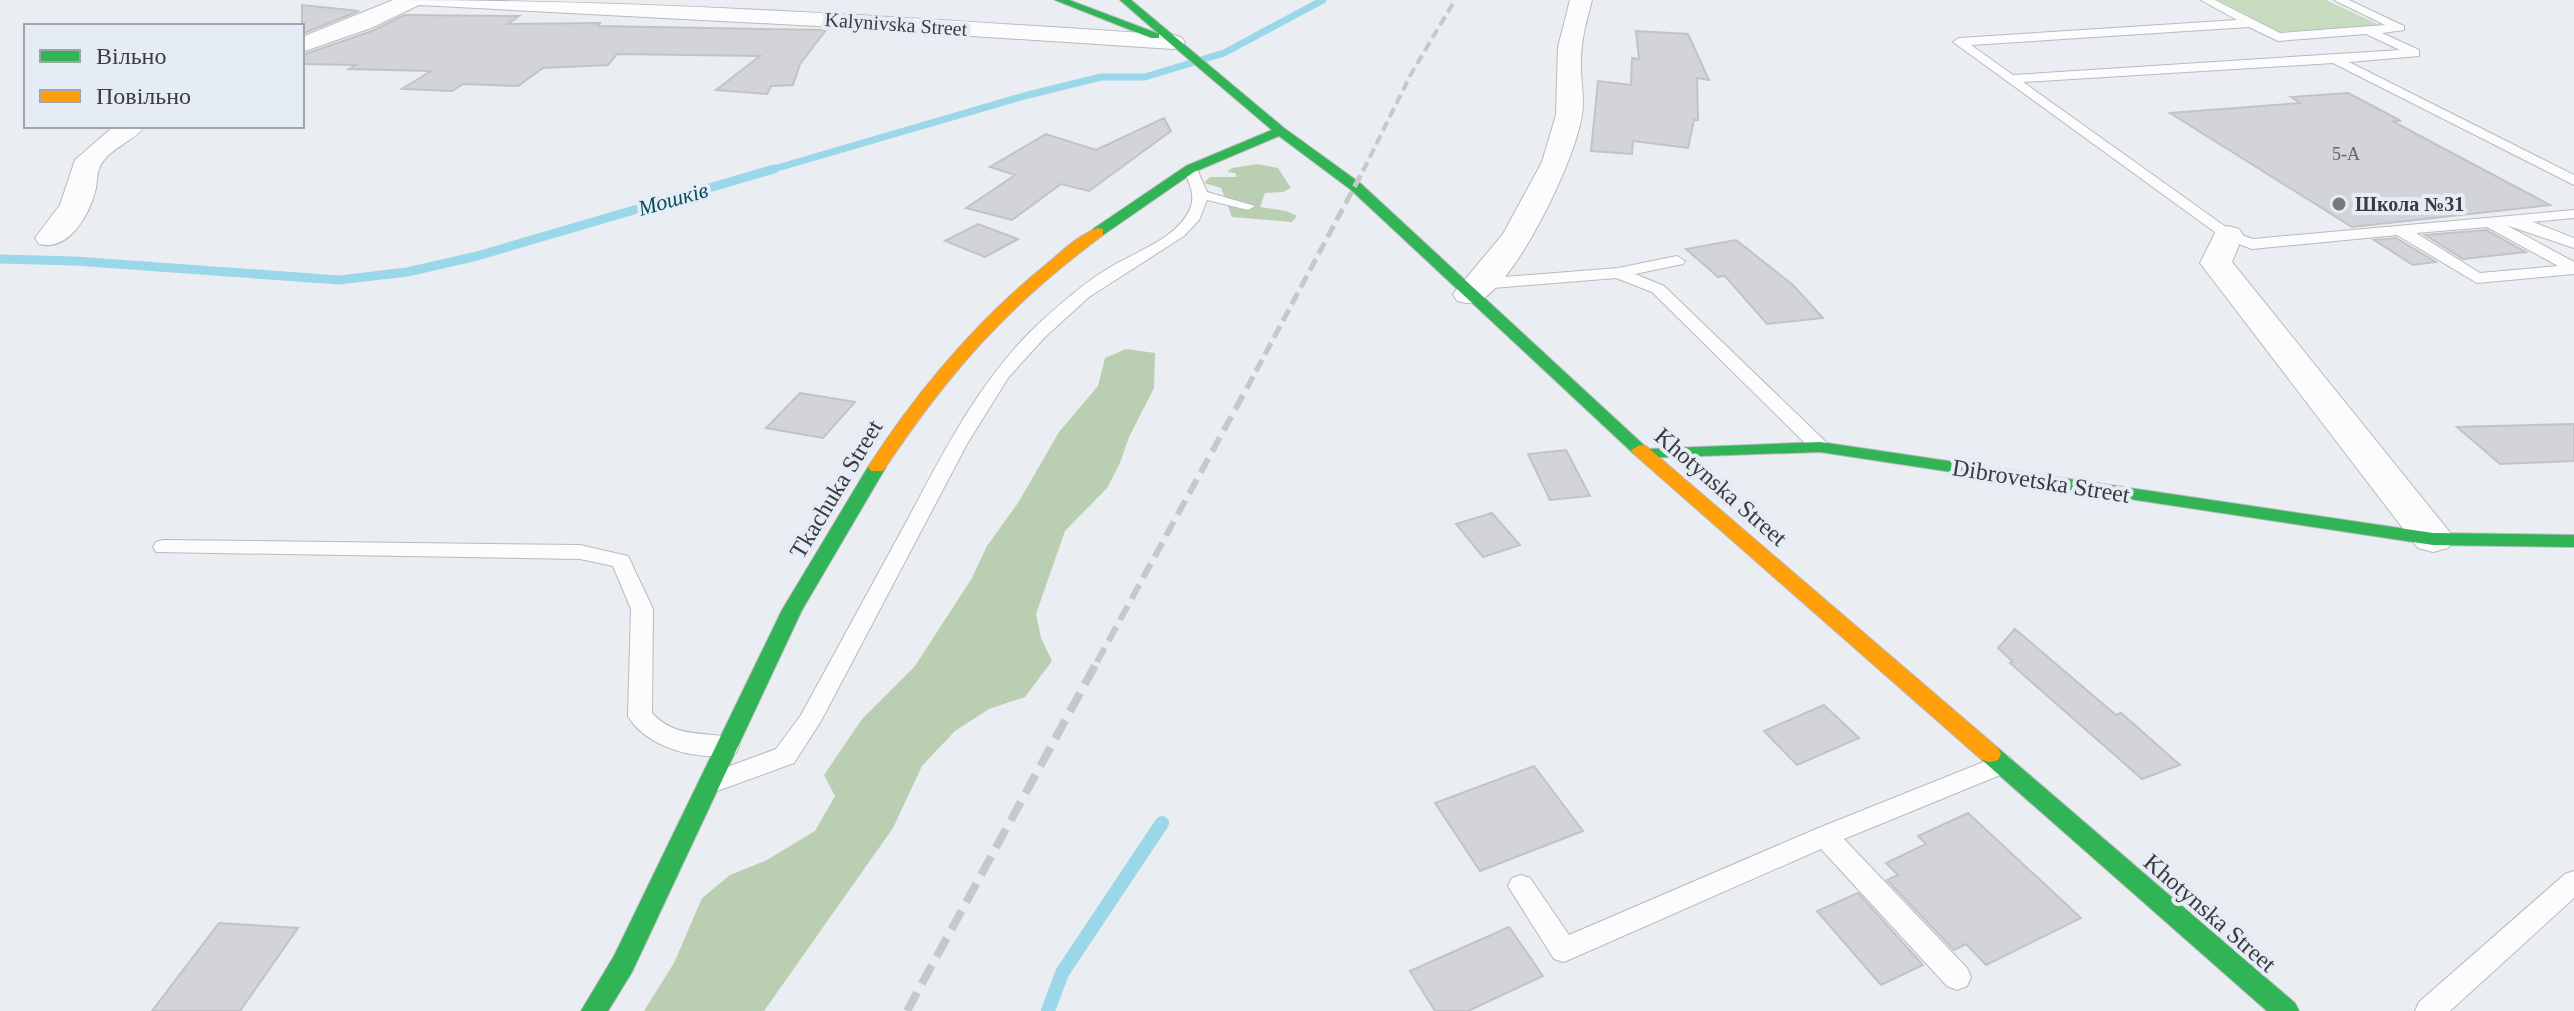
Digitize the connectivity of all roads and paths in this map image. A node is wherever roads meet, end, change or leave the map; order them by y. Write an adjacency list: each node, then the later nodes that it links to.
1 (411, 0): 10 (street)
2 (426, 0): 11 (street, Kalynivska Street)
3 (1060, 0): 11 (main road)
4 (1125, 0): 11 (main road, Khotynska Street)
5 (1581, 0): 30 (street)
6 (2207, 0): 8 (lane)
7 (2340, 0): 9 (lane)
8 (2251, 23): 9 (lane); 13 (lane)
9 (2368, 30): 12 (lane)
10 (304, 44)
11 (1180, 46): 15 (main road, Khotynska Street)
12 (2335, 59): 13 (lane); 17 (lane)
13 (2010, 79): 24 (lane)
14 (129, 128): 25 (street)
15 (1280, 131): 16 (main road, Tkachuka Street); 30 (main road, Khotynska Street)
16 (1190, 169): 18 (lane); 36 (main road, Tkachuka Street)
17 (2574, 181)
18 (1203, 195): 19 (lane); 38 (lane)
19 (1248, 206)
20 (2574, 214): 21 (lane)
21 (2513, 220): 22 (lane); 26 (lane)
22 (2490, 222): 23 (lane); 28 (lane)
23 (2400, 230): 24 (lane); 28 (lane)
24 (2228, 235): 33 (street)
25 (50, 238)
26 (2574, 243)
27 (1677, 261): 29 (lane)
28 (2574, 268)
29 (1618, 273): 30 (lane); 31 (lane)
30 (1474, 289): 32 (main road, Khotynska Street)
31 (1820, 447): 32 (main road, Dibrovetska Street); 33 (main road, Dibrovetska Street)
32 (1648, 454): 37 (main road, Khotynska Street)
33 (2433, 539): 34 (main road, Dibrovetska Street)
34 (2574, 541)
35 (163, 547): 36 (lane)
36 (727, 746): 38 (main road, Tkachuka Street)
37 (2003, 764): 39 (lane); 44 (main road, Khotynska Street)
38 (708, 784): 43 (main road, Tkachuka Street)
39 (1825, 836): 41 (lane); 42 (lane)
40 (2574, 882): 45 (lane)
41 (1521, 886)
42 (1957, 977)
43 (594, 1011)
44 (2286, 1011)
45 (2429, 1011)

